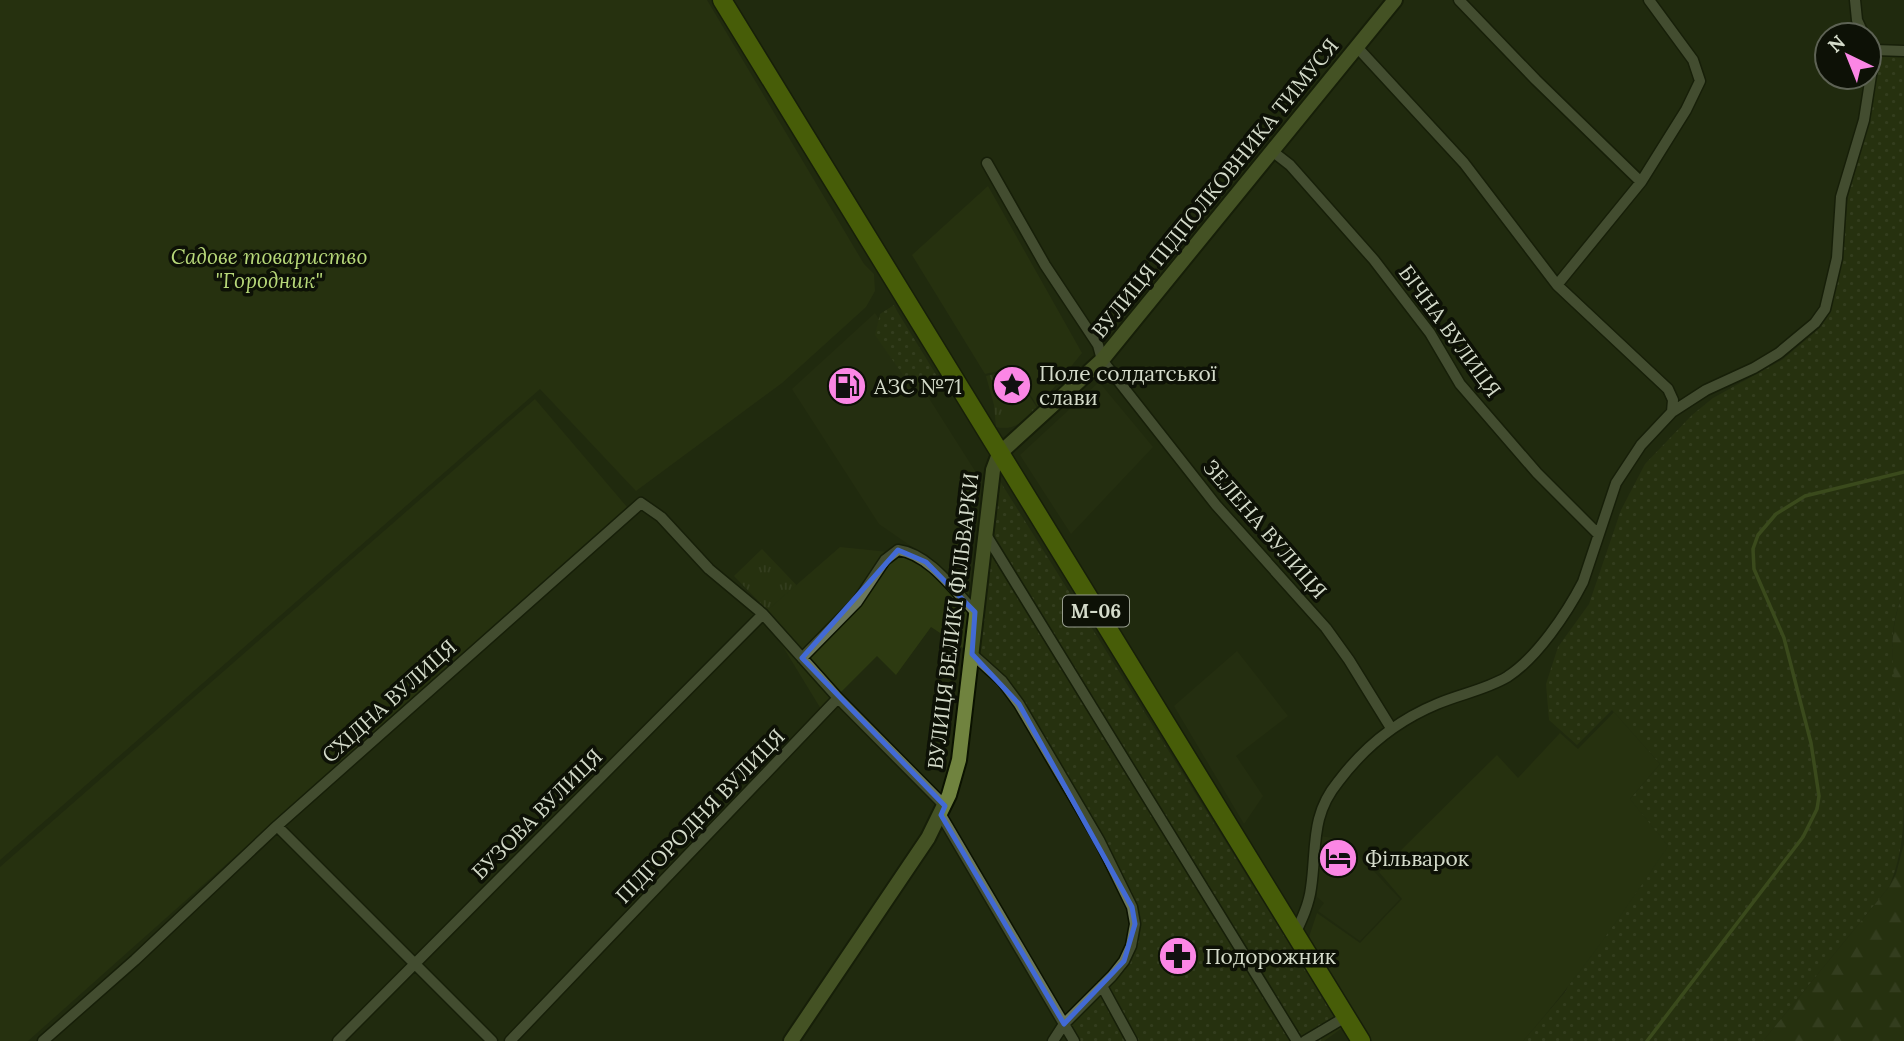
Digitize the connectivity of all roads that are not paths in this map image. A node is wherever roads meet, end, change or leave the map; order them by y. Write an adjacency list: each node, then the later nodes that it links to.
1 (722, 0): 17 (highway, М-06)
2 (1395, 0): 7 (street, ВУЛИЦЯ ПІДПОЛКОВНИКА ТИМУСЯ)
3 (1459, 0): 13 (street)
4 (1649, 0): 13 (street)
5 (1855, 0): 6 (street)
6 (1857, 21)
7 (1356, 47): 11 (street, ВУЛИЦЯ ПІДПОЛКОВНИКА ТИМУСЯ); 14 (street)
8 (1883, 48): 9 (street)
9 (1904, 51)
10 (1867, 91): 16 (street)
11 (1272, 151): 15 (street, ВУЛИЦЯ ПІДПОЛКОВНИКА ТИМУСЯ); 19 (street, БІЧНА ВУЛИЦЯ)
12 (986, 163): 15 (street, ЗЕЛЕНА ВУЛИЦЯ)
13 (1641, 182): 14 (street)
14 (1557, 285): 16 (street)
15 (1102, 360): 17 (street, ВУЛИЦЯ ПІДПОЛКОВНИКА ТИМУСЯ); 25 (street, ЗЕЛЕНА ВУЛИЦЯ)
16 (1672, 412): 19 (street)
17 (999, 454): 18 (street, ВУЛИЦЯ ВЕЛИКІ ФІЛЬВАРКИ); 28 (highway, М-06)
18 (985, 533): 20 (street, ВУЛИЦЯ ВЕЛИКІ ФІЛЬВАРКИ); 41 (street)
19 (1598, 534): 25 (street)
20 (975, 612): 22 (street, ВУЛИЦЯ ВЕЛИКІ ФІЛЬВАРКИ); 23 (street)
21 (763, 614): 23 (street); 27 (street, СХІДНА ВУЛИЦЯ); 29 (street, БУЗОВА ВУЛИЦЯ)
22 (972, 654): 26 (street, ВУЛИЦЯ ВЕЛИКІ ФІЛЬВАРКИ); 30 (street)
23 (802, 658): 24 (street)
24 (838, 698): 26 (street); 36 (street, ПІДГОРОДНЯ ВУЛИЦЯ)
25 (1391, 728): 28 (street)
26 (943, 810): 32 (street); 37 (street, ВУЛИЦЯ ВЕЛИКІ ФІЛЬВАРКИ)
27 (278, 826): 29 (street); 33 (street, СХІДНА ВУЛИЦЯ)
28 (1295, 934): 31 (highway, М-06)
29 (416, 963): 34 (street, БУЗОВА ВУЛИЦЯ); 35 (street)
30 (1102, 986): 32 (street); 40 (street)
31 (1348, 1015): 42 (street); 43 (highway, М-06)
32 (1064, 1024): 38 (street); 39 (street)
33 (43, 1041)
34 (338, 1041)
35 (492, 1041)
36 (510, 1041)
37 (791, 1041)
38 (1053, 1041)
39 (1074, 1041)
40 (1132, 1041)
41 (1297, 1041)
42 (1305, 1041)
43 (1361, 1041)

